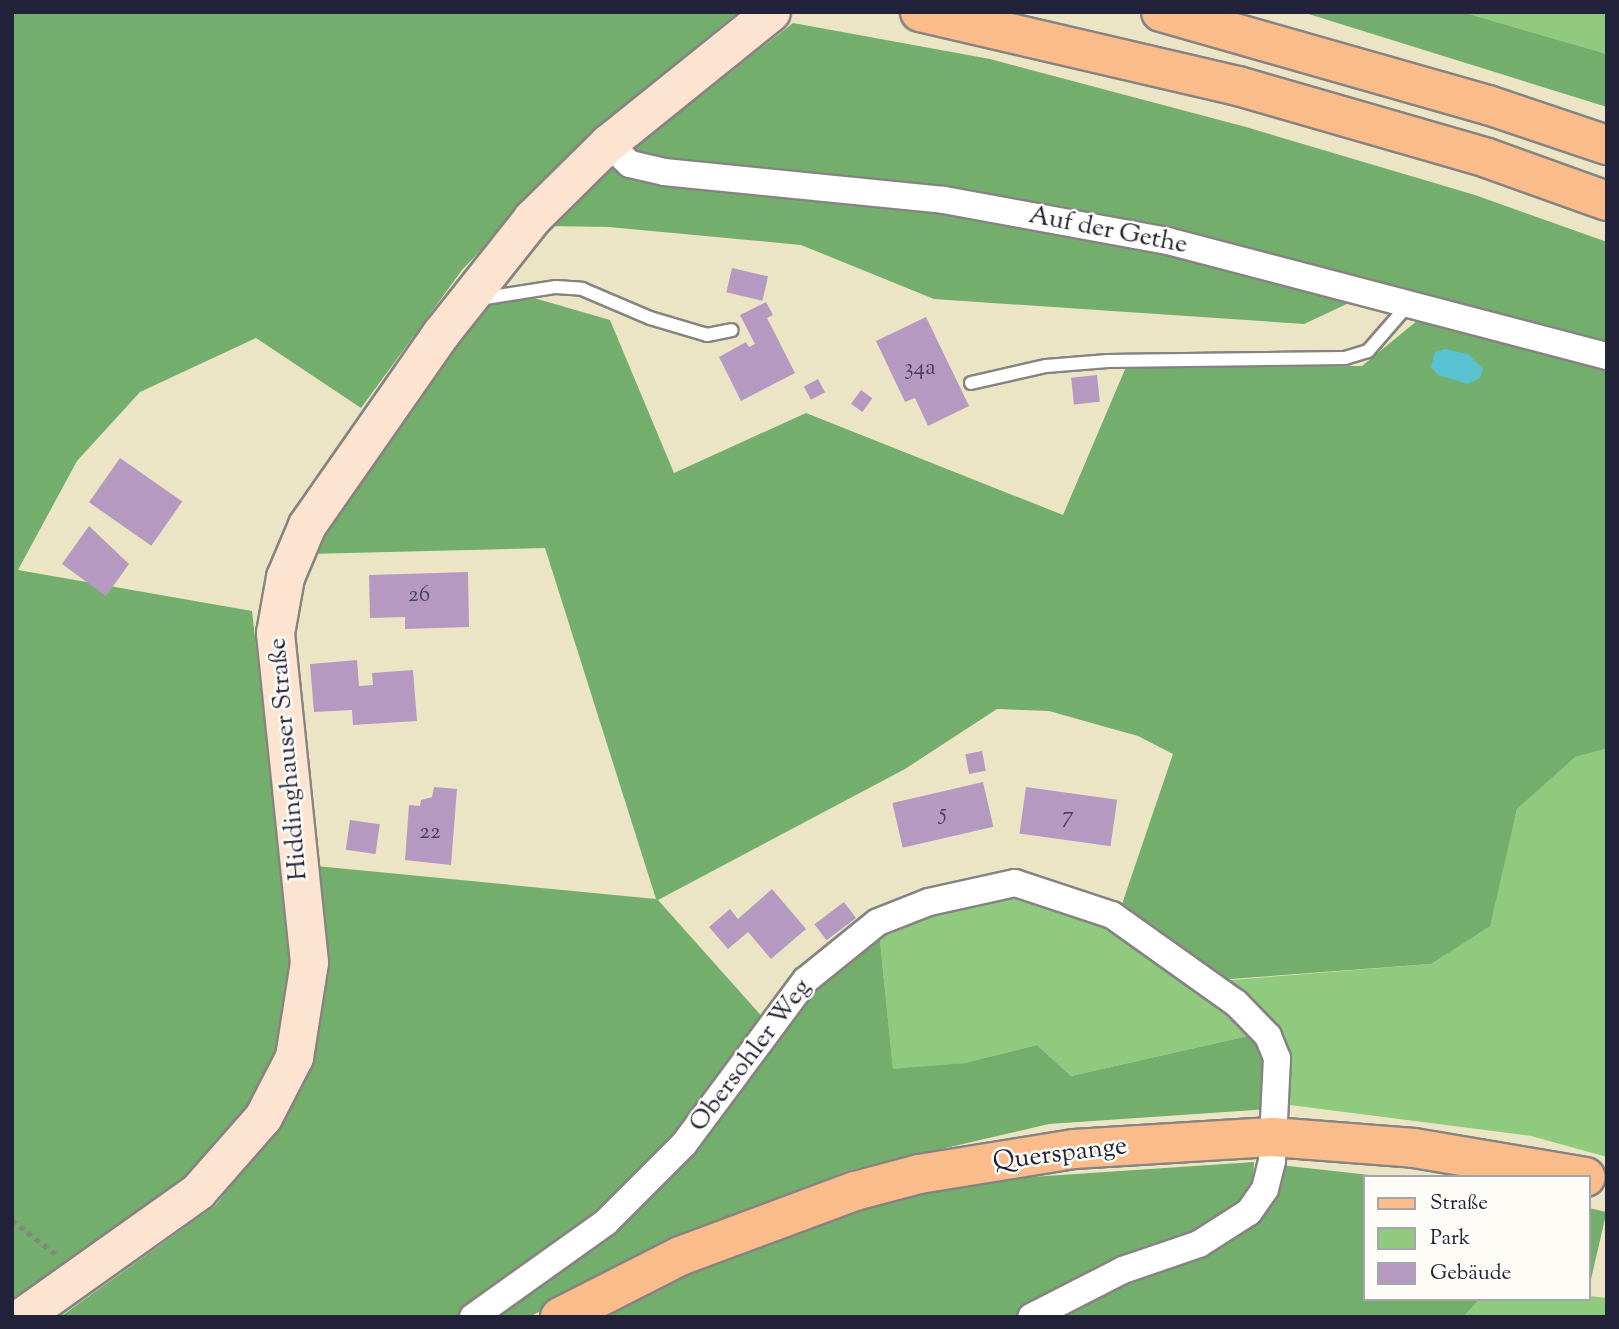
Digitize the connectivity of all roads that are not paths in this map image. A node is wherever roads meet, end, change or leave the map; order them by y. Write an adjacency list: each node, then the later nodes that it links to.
1 (771, 12): 4 (street, Hiddinghauser Straße)
2 (920, 12): 6 (main road)
3 (1161, 12): 5 (main road)
4 (608, 143): 7 (street, Hiddinghauser Straße); 8 (street, Auf der Gethe)
5 (1607, 145)
6 (1607, 201)
7 (465, 301): 9 (lane); 14 (street, Hiddinghauser Straße)
8 (1408, 305): 10 (street, Auf der Gethe); 11 (lane)
9 (732, 330)
10 (1607, 356)
11 (971, 383)
12 (1272, 1137): 13 (main road, Querspange); 15 (street, Obersohler Weg); 16 (main road, Querspange); 17 (street, Obersohler Weg)
13 (1575, 1175)
14 (21, 1317)
15 (473, 1317)
16 (560, 1317)
17 (1031, 1317)

